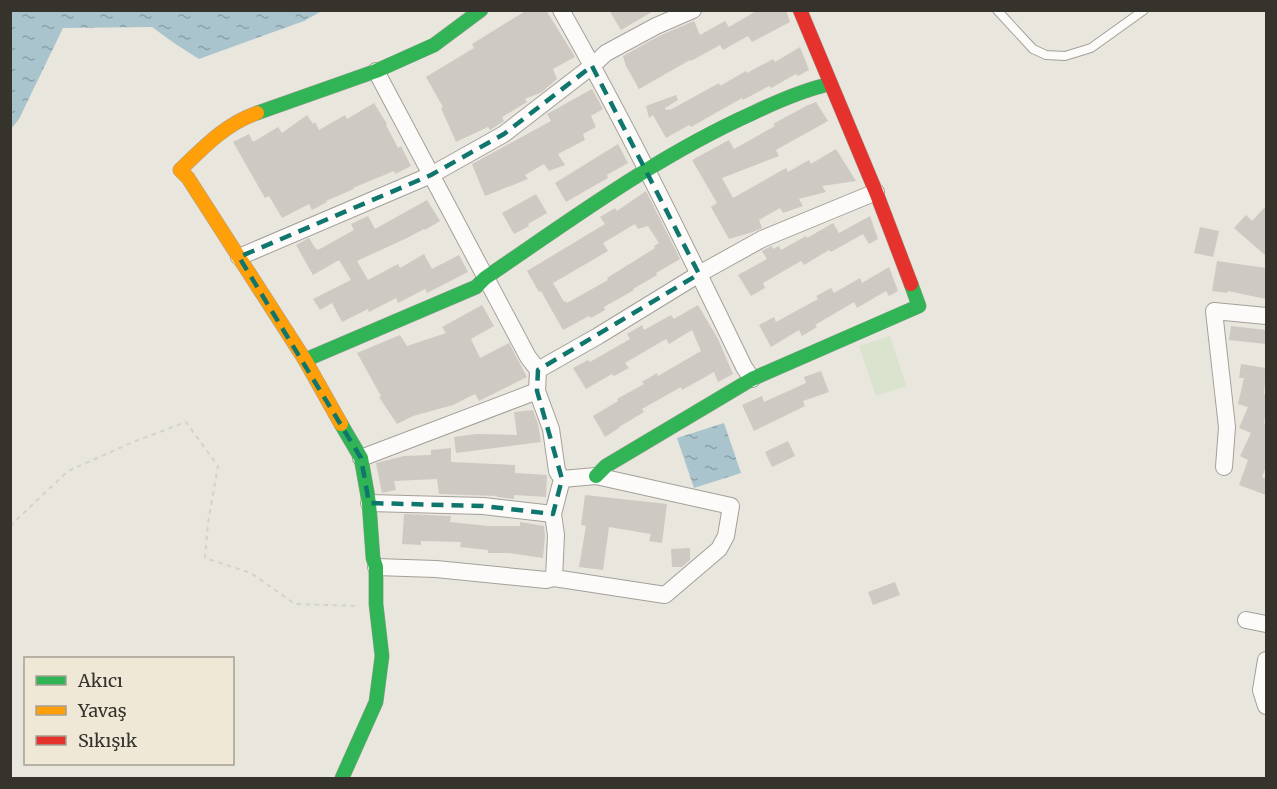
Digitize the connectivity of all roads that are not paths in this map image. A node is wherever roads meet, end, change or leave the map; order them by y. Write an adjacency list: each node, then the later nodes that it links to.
1 (481, 10): 8 (street)
2 (561, 10): 7 (street)
3 (693, 10): 7 (street)
4 (800, 10): 9 (street)
5 (997, 10): 6 (lane)
6 (1144, 10)
7 (592, 66): 10 (street); 11 (street)
8 (376, 71): 11 (street); 13 (street)
9 (830, 84): 10 (street); 12 (street)
10 (646, 170): 14 (street); 15 (street)
11 (431, 175): 13 (street); 15 (street)
12 (876, 192): 14 (street); 19 (street)
13 (239, 257): 17 (street)
14 (699, 274): 18 (street); 19 (street)
15 (485, 278): 17 (street); 18 (street)
16 (1266, 316): 22 (street)
17 (305, 360): 21 (street)
18 (537, 370): 20 (street)
19 (752, 379): 23 (street)
20 (537, 391): 21 (street); 24 (street)
21 (361, 458): 25 (street)
22 (1224, 467)
23 (596, 476): 24 (street); 28 (street)
24 (562, 479): 26 (street)
25 (369, 503): 26 (street); 27 (street)
26 (553, 514): 28 (street)
27 (376, 567): 28 (street); 33 (street)
28 (554, 578)
29 (1246, 620): 30 (street)
30 (1266, 624)
31 (1266, 660): 32 (street)
32 (1266, 706)
33 (342, 778)

